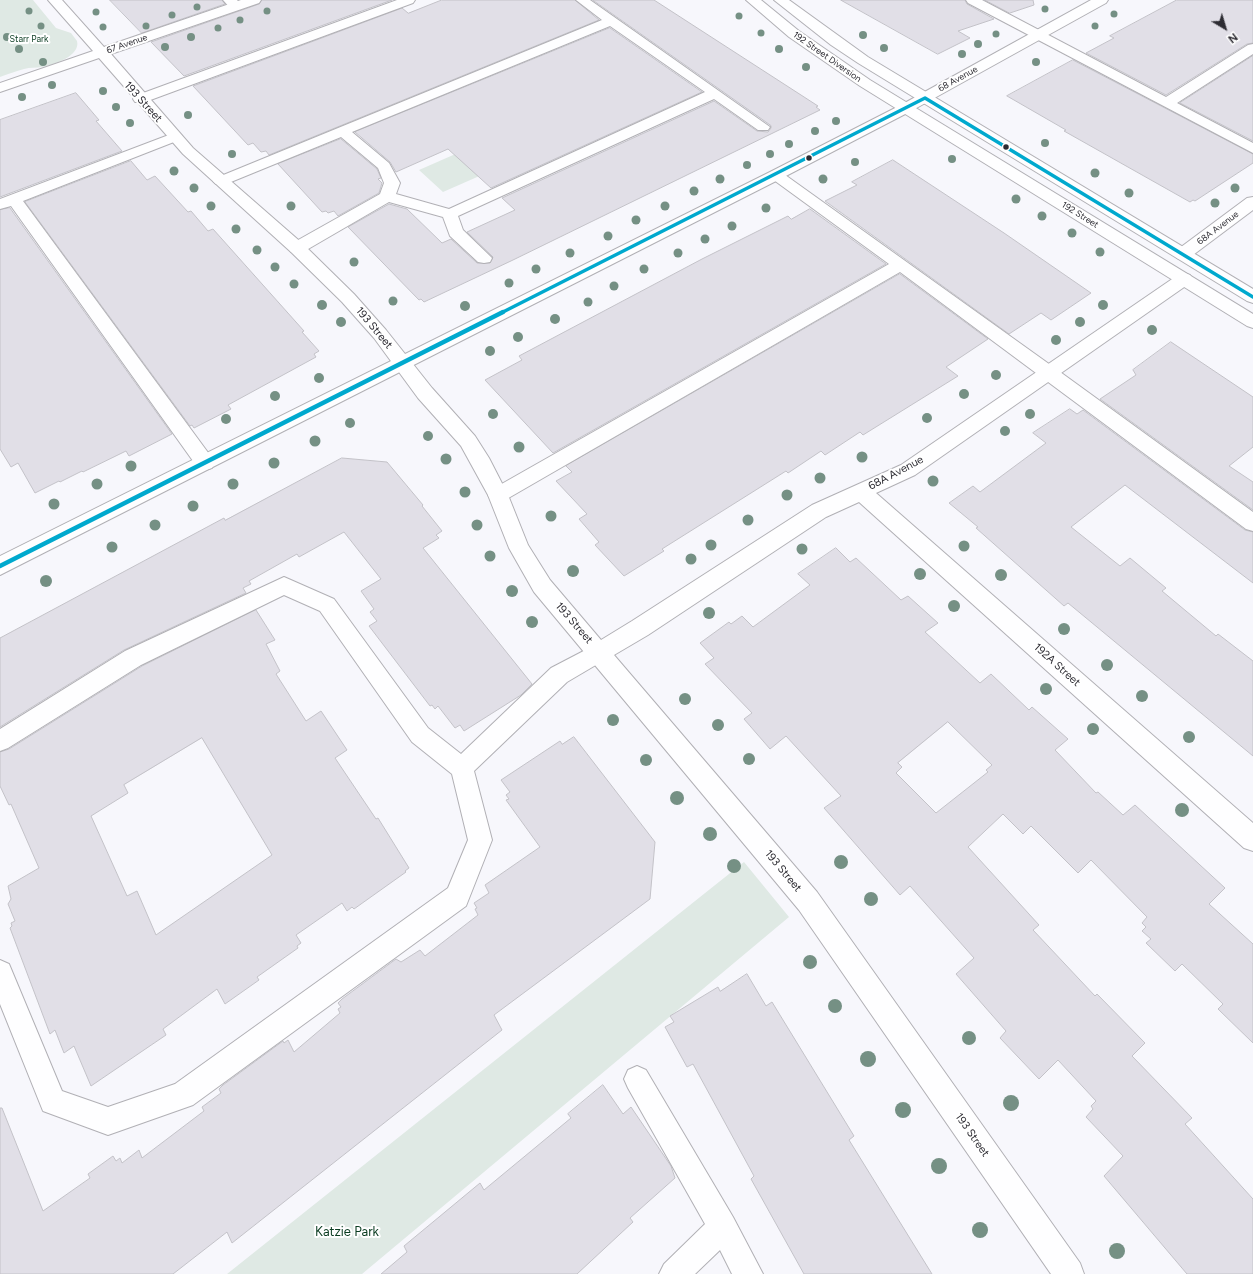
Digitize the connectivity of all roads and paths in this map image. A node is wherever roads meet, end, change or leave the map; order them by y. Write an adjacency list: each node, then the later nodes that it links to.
1 (55, 0): 13 (street, 193 Street)
2 (254, 0): 9 (street, 67 Avenue)
3 (410, 0): 17 (lane)
4 (582, 0): 10 (lane)
5 (753, 0): 19 (street, 192 Street Diversion)
6 (781, 0): 16 (street, 192 Street Diversion)
7 (972, 0): 11 (lane)
8 (1101, 0): 11 (street, 68 Avenue)
9 (232, 3): 13 (street, 67 Avenue)
10 (610, 21): 15 (lane); 21 (lane)
11 (1038, 35): 16 (street, 68 Avenue); 18 (lane)
12 (1253, 48): 18 (lane)
13 (101, 53): 14 (street, 67 Avenue); 17 (street, 193 Street)
14 (0, 88)
15 (715, 94): 20 (lane); 29 (lane)
16 (925, 98): 19 (street, 68 Avenue); 31 (street, 192 Street)
17 (140, 99): 22 (street, 193 Street)
18 (1166, 103): 23 (lane)
19 (906, 108): 24 (street, 68 Avenue); 34 (street, 192 Street)
20 (763, 127)
21 (342, 131): 25 (lane); 26 (lane)
22 (174, 136): 25 (street, 193 Street); 27 (lane)
23 (1253, 149)
24 (776, 175): 33 (lane); 37 (street, 68 Avenue)
25 (221, 181): 30 (street, 193 Street)
26 (387, 197): 29 (lane); 30 (lane)
27 (7, 202): 39 (lane)
28 (1253, 202): 31 (street, 68A Avenue)
29 (450, 214): 32 (lane)
30 (297, 248): 37 (street, 193 Street)
31 (1183, 254): 35 (street, 192 Street)
32 (484, 258)
33 (900, 265): 38 (lane); 41 (lane)
34 (1184, 279): 36 (street, 192 Street); 38 (street, 68A Avenue)
35 (1253, 297)
36 (1253, 322)
37 (403, 364): 39 (street, 68 Avenue); 41 (street, 193 Street)
38 (1050, 373): 40 (street, 68A Avenue); 42 (lane)
39 (204, 463): 43 (street, 68 Avenue)
40 (861, 492): 44 (street, 68A Avenue); 47 (street, 192A Street)
41 (498, 495): 44 (street, 193 Street)
42 (1253, 523)
43 (0, 566)
44 (598, 652): 46 (lane); 53 (street, 193 Street)
45 (0, 741): 46 (lane)
46 (462, 768): 48 (lane)
47 (1253, 838)
48 (0, 973)
49 (637, 1079): 50 (lane)
50 (723, 1227): 51 (lane); 52 (lane)
51 (674, 1274)
52 (748, 1274)
53 (1070, 1274)

